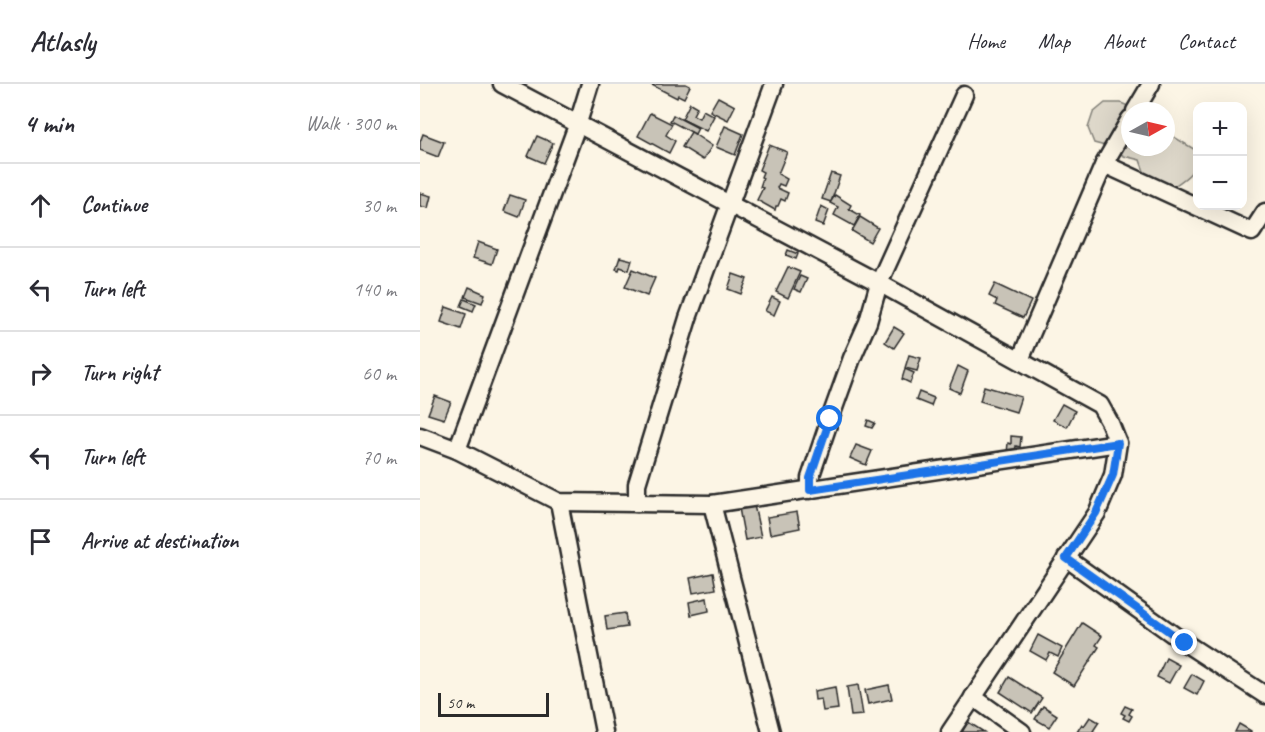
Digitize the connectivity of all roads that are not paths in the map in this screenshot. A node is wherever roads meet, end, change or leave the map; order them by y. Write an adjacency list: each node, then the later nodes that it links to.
1 (502, 84): 7 (street)
2 (590, 84): 7 (street)
3 (774, 84): 10 (street)
4 (1151, 84): 6 (street)
5 (964, 95): 12 (street)
6 (1140, 102)
7 (578, 123): 10 (street); 16 (street)
8 (1121, 135): 9 (street)
9 (1104, 164): 11 (street); 13 (street)
10 (729, 204): 12 (street); 19 (street)
11 (1265, 212)
12 (879, 283): 13 (street); 17 (street)
13 (1020, 360): 15 (street)
14 (420, 436): 16 (street)
15 (1118, 443): 17 (street); 21 (street)
16 (457, 450): 18 (street)
17 (810, 490): 20 (street)
18 (559, 502): 19 (street); 24 (street)
19 (637, 503): 20 (street)
20 (712, 504): 25 (street)
21 (1066, 558): 22 (street); 23 (street)
22 (1265, 695)
23 (973, 697): 26 (street); 27 (street)
24 (604, 732)
25 (771, 732)
26 (950, 732)
27 (1022, 732)

